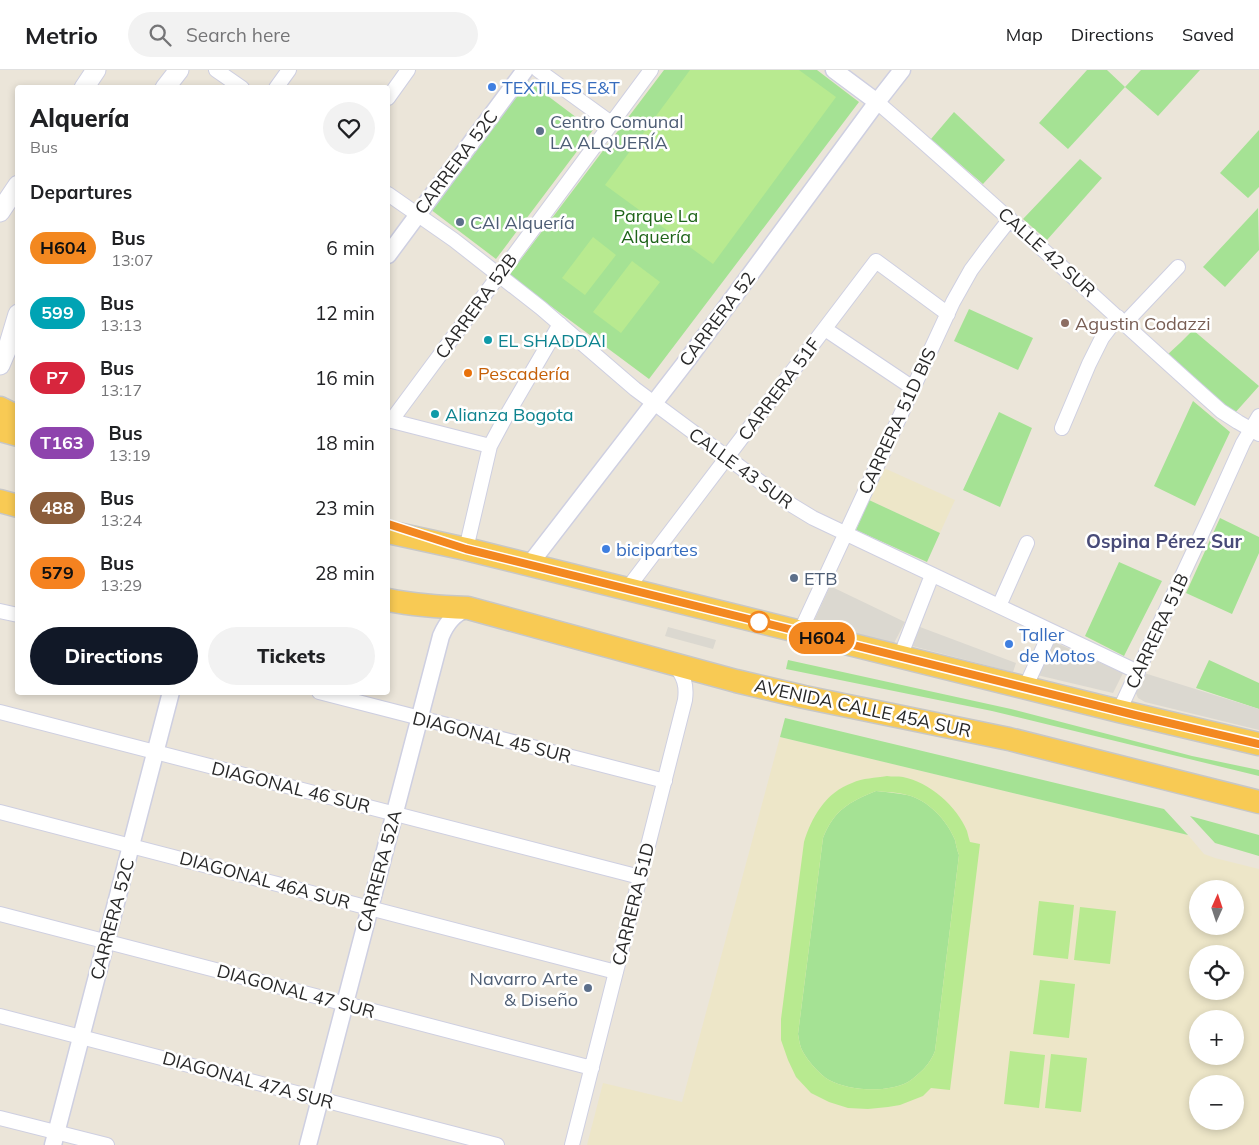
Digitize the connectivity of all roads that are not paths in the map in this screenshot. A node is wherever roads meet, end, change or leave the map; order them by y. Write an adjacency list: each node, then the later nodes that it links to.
1 (96, 70): 11 (main road)
2 (179, 70): 12 (main road)
3 (216, 70): 13 (street)
4 (289, 70): 14 (street)
5 (408, 70): 15 (street)
6 (525, 70): 21 (street, CARRERA 52C)
7 (538, 70): 17 (street)
8 (650, 70): 17 (street, CARRERA 52B)
9 (834, 70): 16 (street, CALLE 42 SUR)
10 (902, 70): 16 (street, CARRERA 52)
11 (86, 85)
12 (167, 85)
13 (238, 85)
14 (278, 85)
15 (390, 95)
16 (877, 102): 22 (street, CALLE 42 SUR); 33 (street, CARRERA 52)
17 (611, 124): 25 (street, CARRERA 52B)
18 (15, 190): 20 (main road)
19 (390, 195): 21 (street, CALLE 43 SUR)
20 (0, 212)
21 (417, 215): 23 (street, CARRERA 52C); 25 (street, CALLE 43 SUR)
22 (1010, 219): 26 (street, CARRERA 51D BIS); 27 (street, CALLE 42 SUR)
23 (390, 252)
24 (1178, 267): 27 (street)
25 (499, 276): 29 (street, CALLE 43 SUR); 37 (street, CARRERA 52B)
26 (948, 314): 30 (street, CARRERA 51F); 32 (street, CARRERA 51D BIS)
27 (1121, 320): 39 (street); 41 (street, CALLE 42 SUR)
28 (15, 324): 31 (main road)
29 (560, 324): 33 (street, CALLE 43 SUR); 43 (street)
30 (824, 329): 32 (street); 44 (street, CARRERA 51F)
31 (0, 365)
32 (913, 388): 49 (street, CARRERA 51D BIS)
33 (654, 403): 44 (street, CALLE 43 SUR); 52 (street, CARRERA 52)
34 (0, 408): 35 (highway)
35 (15, 415)
36 (1259, 416): 41 (street, CARRERA 51B)
37 (390, 419)
38 (390, 420): 43 (street)
39 (1062, 428)
40 (0, 430): 42 (highway)
41 (1255, 432): 64 (street, CARRERA 51B)
42 (15, 434)
43 (490, 446): 51 (street)
44 (727, 458): 49 (street, CALLE 43 SUR); 54 (street, CARRERA 51F)
45 (0, 501): 46 (highway)
46 (15, 505)
47 (390, 525): 51 (highway)
48 (390, 532): 51 (highway)
49 (845, 534): 53 (street, CALLE 43 SUR); 61 (street, CARRERA 51D BIS)
50 (1027, 543): 56 (street)
51 (466, 549): 52 (highway)
52 (529, 565): 54 (highway)
53 (932, 575): 56 (street, CALLE 43 SUR); 62 (street)
54 (627, 589): 61 (highway)
55 (390, 600): 57 (highway, AVENIDA CALLE 45A SUR)
56 (999, 606): 60 (street, CALLE 43 SUR)
57 (468, 608): 63 (highway, AVENIDA CALLE 45A SUR); 70 (street, CARRERA 52A)
58 (0, 611): 59 (street)
59 (15, 614)
60 (1051, 631): 64 (street, CALLE 43 SUR); 65 (street)
61 (800, 632): 62 (highway)
62 (900, 657): 65 (highway)
63 (675, 665): 73 (street, CARRERA 51D); 74 (highway, AVENIDA CALLE 45A SUR)
64 (1138, 672): 68 (street, CARRERA 51B)
65 (1025, 688): 68 (highway)
66 (170, 695): 72 (street, CARRERA 52C)
67 (331, 695): 70 (street, DIAGONAL 45 SUR)
68 (1119, 711): 71 (highway)
69 (0, 712): 72 (street, DIAGONAL 46 SUR)
70 (419, 718): 73 (street, DIAGONAL 45 SUR); 76 (street, CARRERA 52A)
71 (1259, 744)
72 (156, 752): 76 (street, DIAGONAL 46 SUR); 77 (street, CARRERA 52C)
73 (664, 781): 78 (street, CARRERA 51D)
74 (1259, 802)
75 (0, 812): 77 (street, DIAGONAL 46A SUR)
76 (394, 814): 78 (street, DIAGONAL 46 SUR); 79 (street, CARRERA 52A)
77 (131, 846): 79 (street, DIAGONAL 46A SUR); 81 (street, CARRERA 52C)
78 (640, 877): 82 (street, CARRERA 51D)
79 (370, 908): 82 (street, DIAGONAL 46A SUR); 83 (street, CARRERA 52A)
80 (0, 914): 81 (street, DIAGONAL 47 SUR)
81 (106, 941): 83 (street, DIAGONAL 47 SUR); 85 (street, CARRERA 52C)
82 (616, 972): 86 (street, CARRERA 51D)
83 (345, 1004): 86 (street, DIAGONAL 47 SUR); 87 (street, CARRERA 52A)
84 (0, 1016): 85 (street, DIAGONAL 47A SUR)
85 (81, 1037): 87 (street, DIAGONAL 47A SUR); 89 (street, CARRERA 52C)
86 (592, 1068): 93 (street, CARRERA 51D)
87 (320, 1099): 91 (street, CARRERA 52A); 92 (street, DIAGONAL 47A SUR)
88 (0, 1118): 89 (street)
89 (54, 1138): 90 (street)
90 (107, 1145)
91 (308, 1145)
92 (497, 1145)
93 (572, 1145)

